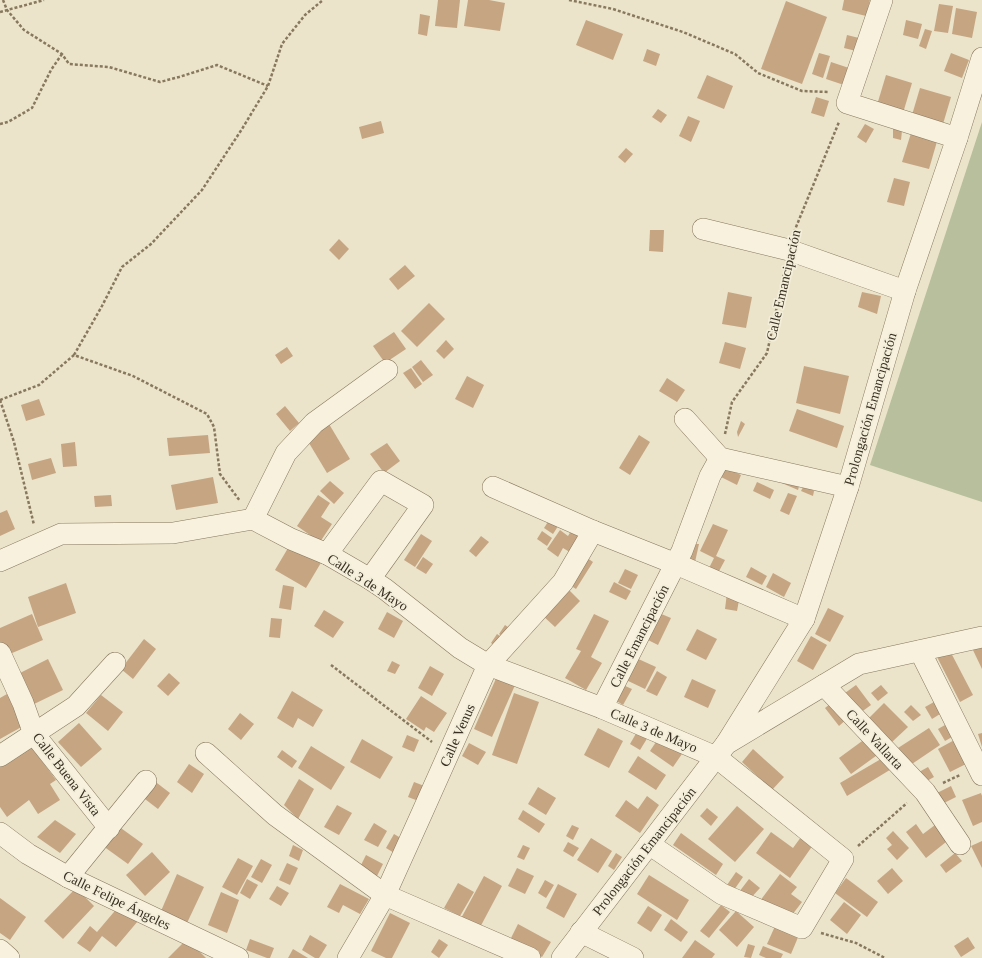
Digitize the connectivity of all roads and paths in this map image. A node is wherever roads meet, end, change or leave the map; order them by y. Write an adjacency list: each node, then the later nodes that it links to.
1 (3, 0): 6 (path)
2 (44, 0): 6 (path)
3 (323, 0): 10 (path)
4 (570, 0): 11 (path)
5 (882, 0): 11 (street)
6 (7, 10): 7 (path); 8 (path)
7 (0, 12)
8 (62, 54): 10 (path); 12 (path)
9 (982, 58): 13 (street, Prolongación Emancipación)
10 (268, 86): 17 (path)
11 (847, 103): 13 (street); 15 (path, Calle Emancipación)
12 (0, 124)
13 (957, 138): 16 (street, Prolongación Emancipación)
14 (703, 229): 15 (street)
15 (789, 250): 16 (street); 21 (path, Calle Emancipación)
16 (905, 291): 23 (street, Prolongación Emancipación)
17 (74, 355): 19 (path); 24 (path)
18 (387, 370): 24 (street)
19 (0, 400): 26 (path)
20 (684, 418): 21 (street)
21 (720, 458): 23 (street); 29 (street, Calle Emancipación)
22 (494, 487): 25 (street)
23 (848, 487): 31 (street, Prolongación Emancipación)
24 (253, 519): 26 (street); 27 (street, Calle 3 de Mayo)
25 (593, 530): 29 (street); 37 (street, Calle Venus)
26 (38, 544): 28 (street)
27 (327, 554): 30 (street, Calle 3 de Mayo); 30 (street)
28 (0, 561)
29 (676, 564): 31 (street); 39 (street, Calle Emancipación)
30 (370, 579): 37 (street, Calle 3 de Mayo)
31 (804, 619): 41 (street, Prolongación Emancipación)
32 (982, 637): 33 (street, Prolongación Emancipación)
33 (920, 651): 38 (street, Prolongación Emancipación); 45 (street)
34 (0, 652): 40 (street, Calle Buena Vista)
35 (115, 663): 40 (street)
36 (331, 664): 43 (path)
37 (488, 665): 39 (street, Calle 3 de Mayo); 43 (street, Calle Venus)
38 (824, 685): 41 (street, Prolongación Emancipación); 50 (street, Calle Vallarta)
39 (602, 708): 41 (street, Calle 3 de Mayo)
40 (34, 734): 44 (street); 47 (street, Calle Buena Vista)
41 (721, 751): 49 (street, Prolongación Emancipación); 53 (street, Calle 3 de Mayo)
42 (206, 753): 52 (street)
43 (448, 754): 52 (street, Calle Venus)
44 (0, 756)
45 (982, 775)
46 (146, 781): 47 (street)
47 (109, 828): 51 (street)
48 (0, 833): 51 (street, Calle Felipe Ángeles)
49 (649, 844): 53 (street); 54 (street, Prolongación Emancipación)
50 (960, 844)
51 (68, 876): 57 (street, Calle Felipe Ángeles)
52 (385, 895): 58 (street, Calle Venus); 59 (street)
53 (802, 928): 62 (path)
54 (581, 932): 60 (street, Prolongación Emancipación); 61 (street)
55 (0, 950): 56 (street)
56 (9, 958)
57 (238, 958)
58 (348, 958)
59 (530, 958)
60 (562, 958)
61 (633, 958)
62 (885, 958)

